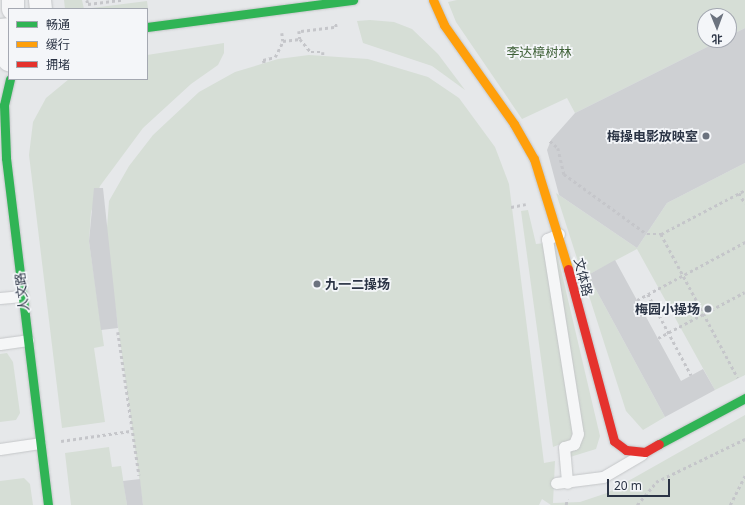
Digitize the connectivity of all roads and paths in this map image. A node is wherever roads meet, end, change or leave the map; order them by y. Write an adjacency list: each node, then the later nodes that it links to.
1 (87, 0): 2 (path)
2 (122, 0)
3 (353, 0): 5 (street)
4 (433, 0): 21 (street, 文体路)
5 (148, 26)
6 (336, 27): 7 (path)
7 (304, 30)
8 (299, 31): 11 (path)
9 (282, 33): 12 (path)
10 (8, 37): 14 (street)
11 (300, 39): 12 (path); 13 (path)
12 (283, 41): 15 (path)
13 (323, 55)
14 (8, 57)
15 (264, 63)
16 (10, 80): 27 (street, 人文路)
17 (551, 142): 22 (path)
18 (745, 190): 19 (path)
19 (739, 193): 20 (path); 22 (path)
20 (745, 203)
21 (559, 234): 44 (street, 文体路); 44 (lane)
22 (661, 234): 24 (path)
23 (745, 242): 24 (path)
24 (683, 275): 26 (path); 30 (path)
25 (745, 292): 30 (path)
26 (648, 294): 29 (path); 32 (path)
27 (22, 296): 28 (lane); 34 (street, 人文路)
28 (0, 298)
29 (637, 300)
30 (704, 314): 32 (path); 37 (path)
31 (118, 332): 39 (path)
32 (669, 332): 33 (path); 36 (path)
33 (658, 338)
34 (28, 340): 35 (lane); 42 (street, 人文路)
35 (0, 344)
36 (691, 375)
37 (738, 378)
38 (745, 398): 44 (street)
39 (130, 431): 41 (path); 45 (path)
40 (745, 439): 48 (path)
41 (56, 441)
42 (40, 443): 43 (lane); 47 (street, 人文路)
43 (0, 449)
44 (645, 452)
45 (139, 475)
46 (745, 476): 49 (path)
47 (48, 505)
48 (637, 505)
49 (730, 505)

